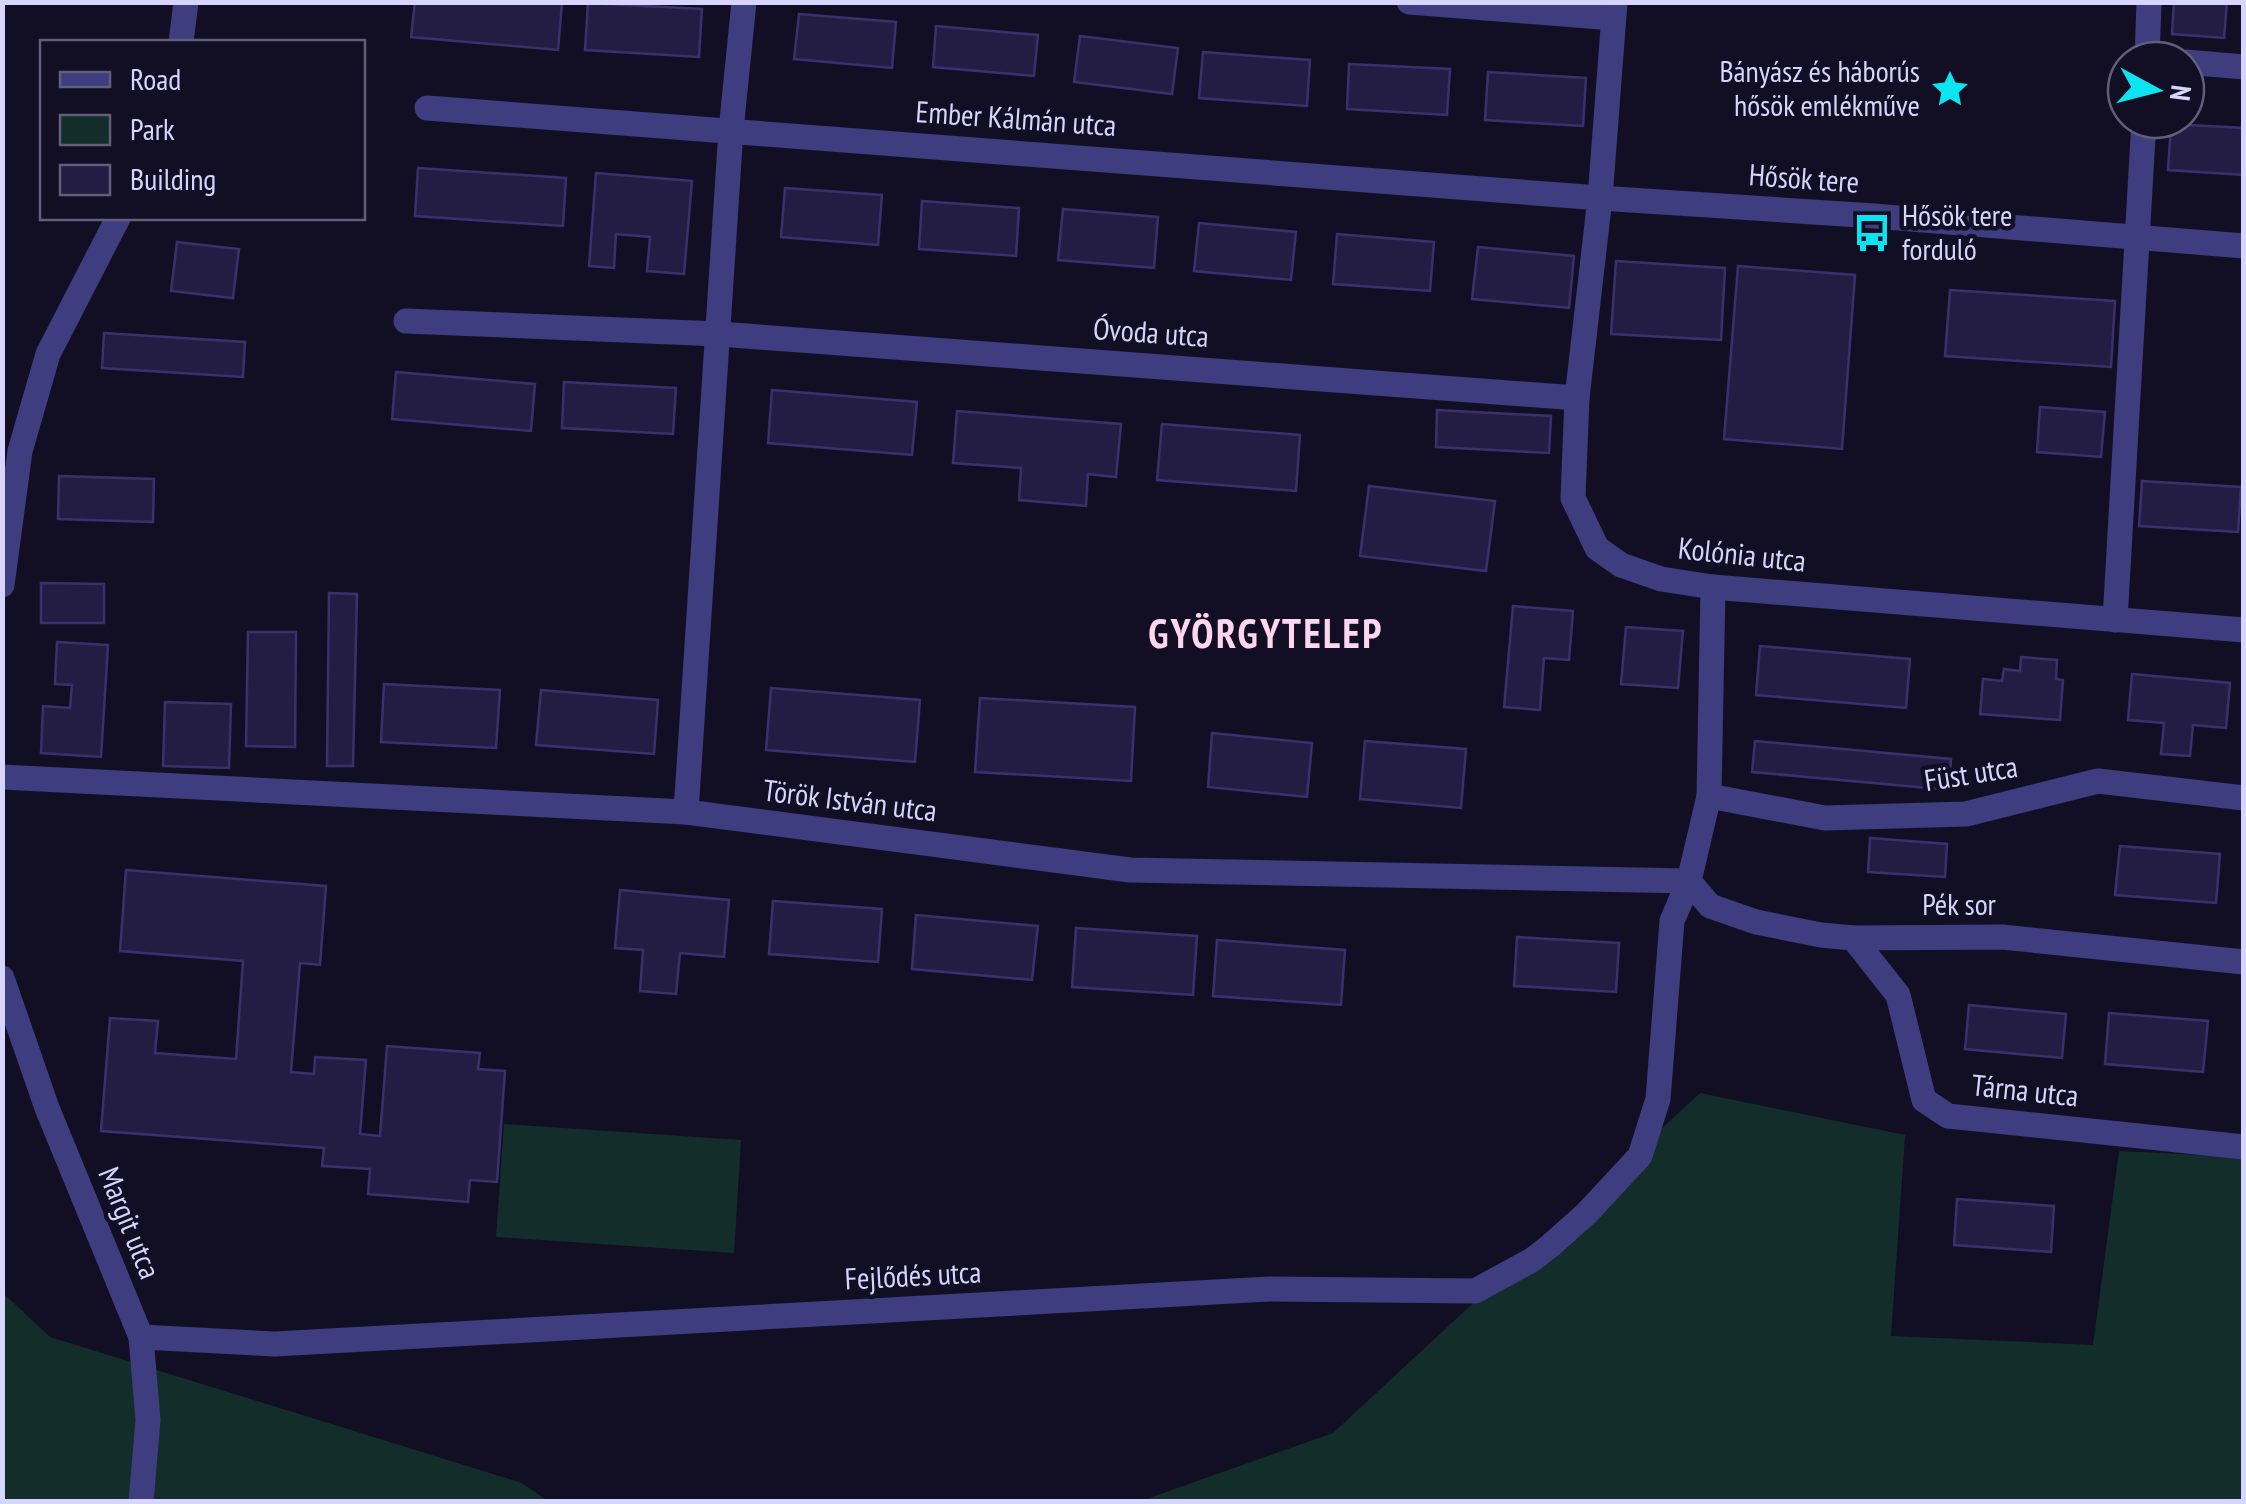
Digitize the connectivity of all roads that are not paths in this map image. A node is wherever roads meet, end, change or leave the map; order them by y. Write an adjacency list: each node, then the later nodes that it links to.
1 (186, 2): 6 (street)
2 (744, 2): 11 (street)
3 (1408, 2): 5 (street)
4 (2149, 2): 7 (street)
5 (1614, 10): 13 (street)
6 (180, 40)
7 (2148, 40)
8 (2206, 63): 9 (street)
9 (2244, 66)
10 (428, 108): 11 (street, Ember Kálmán utca)
11 (731, 130): 13 (street, Ember Kálmán utca); 18 (street)
12 (2143, 140): 15 (street)
13 (1600, 198): 15 (street, Hősök tere); 19 (street, Kolónia utca)
14 (117, 220): 20 (street)
15 (2139, 239): 16 (street, Hősök tere); 22 (street)
16 (2244, 246)
17 (406, 321): 18 (street, Óvoda utca)
18 (719, 334): 19 (street, Óvoda utca); 27 (street)
19 (1577, 398): 21 (street, Kolónia utca)
20 (2, 585)
21 (1712, 587): 22 (street, Kolónia utca); 25 (street)
22 (2114, 620): 23 (street, Kolónia utca)
23 (2244, 630)
24 (2, 777): 27 (street, Török István utca)
25 (1708, 796): 26 (street, Füst utca); 28 (street)
26 (2244, 798)
27 (686, 812): 28 (street, Török István utca)
28 (1690, 881): 29 (street, Pék sor); 33 (street, Fejlődés utca)
29 (1853, 938): 30 (street, Pék sor); 32 (street, Tárna utca)
30 (2244, 962)
31 (2, 978): 33 (street, Margit utca)
32 (2244, 1147)
33 (141, 1336): 34 (street, Margit utca)
34 (140, 1502)

